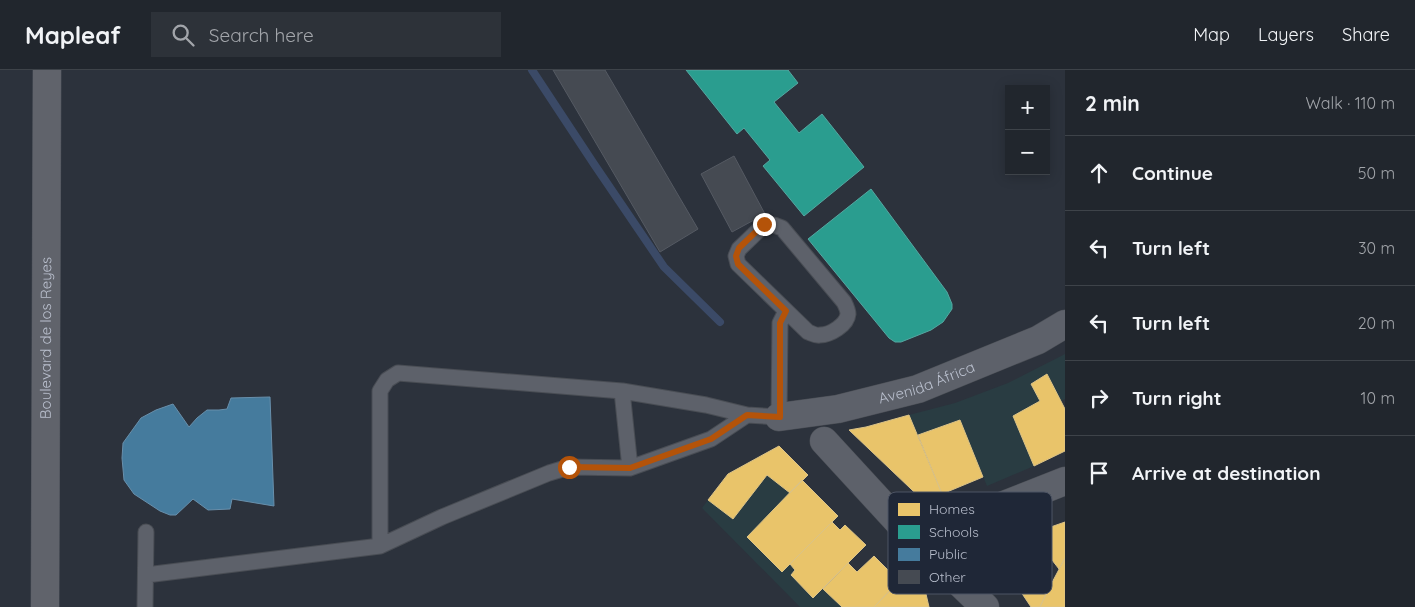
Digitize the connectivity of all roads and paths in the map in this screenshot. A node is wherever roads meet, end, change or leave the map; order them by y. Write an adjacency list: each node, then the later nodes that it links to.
1 (47, 70): 16 (main road, Boulevard de los Reyes)
2 (786, 311): 2 (lane); 6 (lane)
3 (1065, 324): 6 (street, Avenida África)
4 (622, 391): 5 (lane); 8 (lane); 13 (lane)
5 (747, 415): 6 (lane); 8 (lane)
6 (780, 417)
7 (824, 441): 11 (street)
8 (630, 468): 13 (lane)
9 (1065, 481): 10 (street)
10 (1037, 492)
11 (888, 511)
12 (146, 532): 14 (lane)
13 (380, 546): 14 (lane)
14 (146, 575): 17 (lane)
15 (971, 594): 18 (street)
16 (45, 607)
17 (145, 607)
18 (985, 607)

